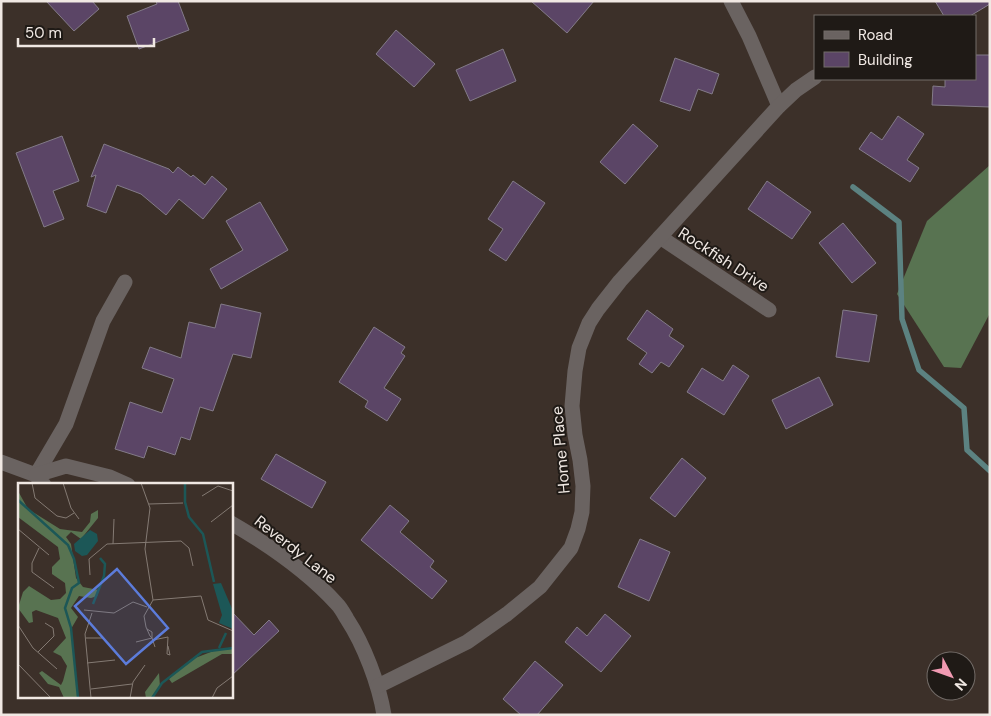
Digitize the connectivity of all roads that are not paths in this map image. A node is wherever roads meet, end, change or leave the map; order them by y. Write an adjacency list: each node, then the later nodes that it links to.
1 (731, 1): 3 (street)
2 (814, 78): 3 (street, Home Place)
3 (779, 106): 4 (street, Home Place)
4 (660, 237): 6 (street, Rockfish Drive); 11 (street, Home Place)
5 (125, 282): 8 (street)
6 (769, 310)
7 (3, 467): 8 (street)
8 (40, 480): 9 (street)
9 (124, 483)
10 (232, 524): 11 (street, Reverdy Lane)
11 (378, 686): 12 (street, Reverdy Lane)
12 (384, 715)

